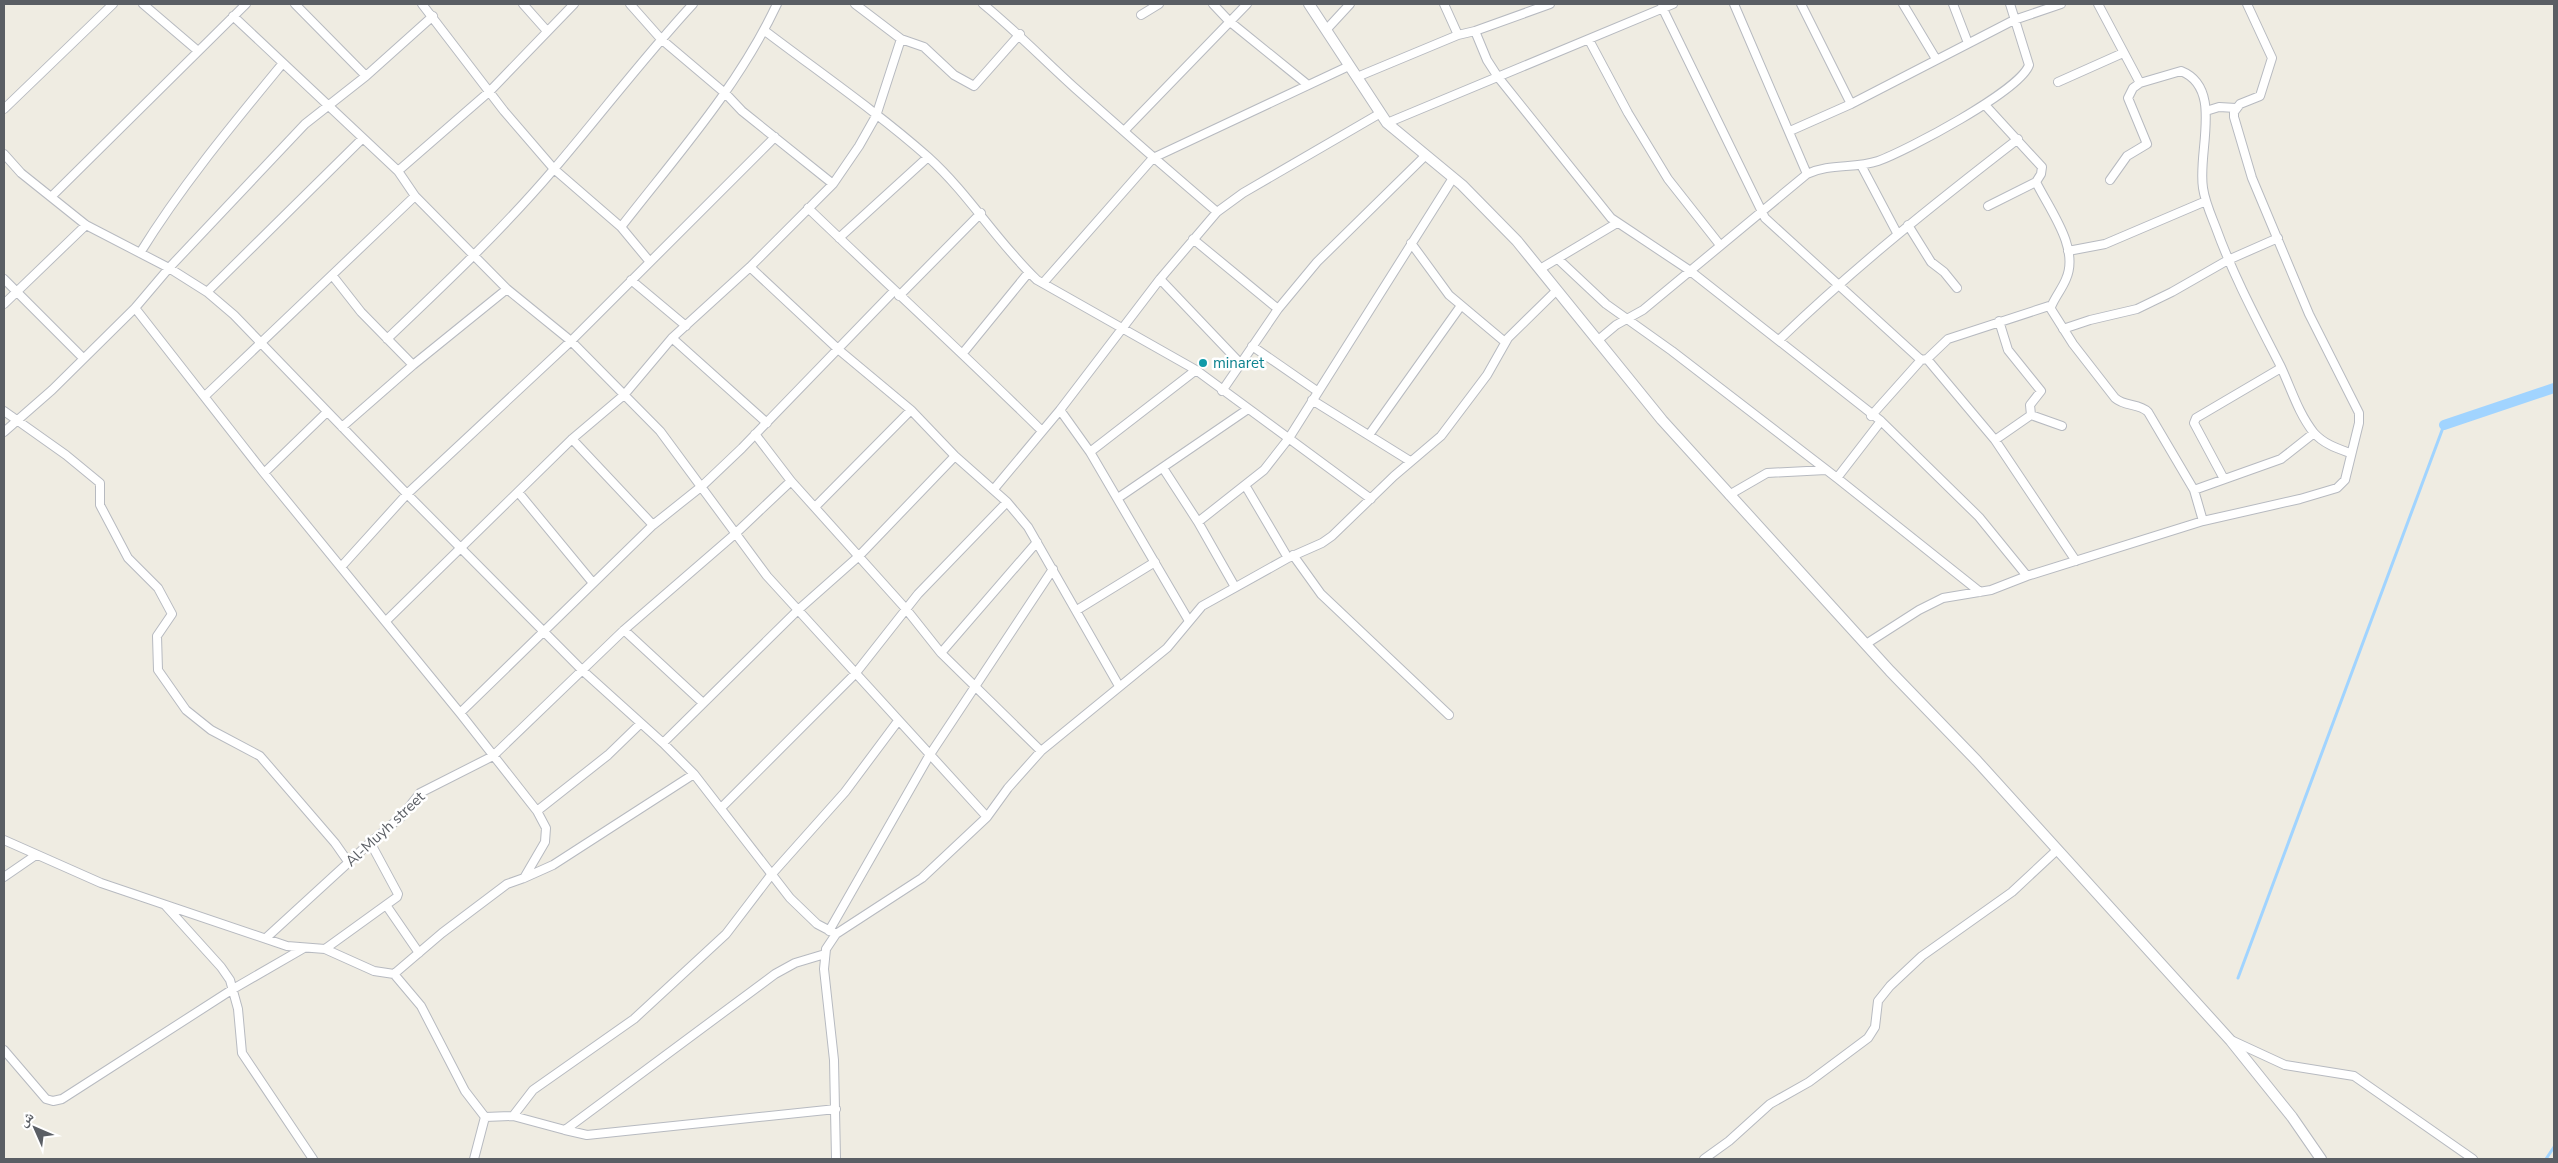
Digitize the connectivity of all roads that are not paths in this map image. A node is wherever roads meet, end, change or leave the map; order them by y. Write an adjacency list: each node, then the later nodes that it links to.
1 (113, 4): 62 (street)
2 (143, 4): 45 (street)
3 (246, 4): 31 (street)
4 (296, 4): 50 (street)
5 (422, 4): 32 (street)
6 (523, 4): 36 (street)
7 (574, 4): 36 (street)
8 (630, 4): 41 (street)
9 (693, 4): 41 (street)
10 (777, 4): 37 (street)
11 (855, 4): 42 (street)
12 (983, 4): 39 (street)
13 (1159, 4): 30 (street)
14 (1212, 4): 34 (street)
15 (1247, 4): 34 (street)
16 (1309, 4): 35 (street)
17 (1350, 4): 35 (street)
18 (1444, 4): 40 (street)
19 (1550, 4): 38 (street)
20 (1672, 4): 29 (street)
21 (1734, 4): 68 (street)
22 (1801, 4): 58 (street)
23 (1903, 4): 47 (street)
24 (1954, 4): 44 (street)
25 (2010, 4): 33 (street)
26 (2061, 4): 33 (street)
27 (2098, 4): 46 (street)
28 (2247, 4): 61 (street)
29 (1662, 7): 43 (street); 89 (street)
30 (1141, 15)
31 (233, 16): 45 (street); 48 (street)
32 (433, 16): 50 (street); 56 (street)
33 (2014, 20): 44 (street); 59 (street)
34 (1229, 21): 55 (street); 67 (street)
35 (1326, 30): 49 (street)
36 (547, 31): 56 (street)
37 (765, 31): 57 (street); 65 (street)
38 (1475, 31): 40 (street); 52 (street)
39 (1020, 34): 42 (street); 67 (street)
40 (1458, 35): 51 (street)
41 (661, 39): 57 (street); 77 (street)
42 (901, 39): 65 (street)
43 (1589, 40): 52 (street); 101 (street)
44 (1968, 43): 47 (street)
45 (198, 51): 85 (street)
46 (2123, 53): 53 (street); 54 (street)
47 (1936, 59): 58 (street)
48 (282, 63): 60 (street); 103 (street)
49 (1349, 66): 51 (street); 55 (street)
50 (366, 76): 60 (street)
51 (1356, 77): 64 (street)
52 (1498, 78): 66 (street); 92 (street)
53 (2058, 82)
54 (2140, 83): 63 (street); 81 (street)
55 (1308, 85): 75 (street)
56 (490, 91): 77 (street); 78 (street)
57 (726, 94): 69 (street); 95 (street)
58 (1851, 104): 68 (street)
59 (1985, 105): 71 (street); 76 (street)
60 (327, 106): 70 (street); 109 (street)
61 (2236, 108): 63 (street); 98 (street)
62 (4, 109)
63 (2206, 111): 86 (street)
64 (1380, 114): 66 (street); 91 (street)
65 (876, 116): 74 (street); 83 (street)
66 (1387, 123): 73 (street)
67 (1125, 130): 75 (street)
68 (1790, 131): 79 (street)
69 (775, 137): 83 (street); 107 (street)
70 (362, 139): 78 (street); 123 (street)
71 (2018, 139): 82 (street); 93 (street)
72 (4, 154): 85 (street)
73 (1426, 155): 80 (street); 129 (street)
74 (928, 157): 90 (street); 97 (street)
75 (1153, 158): 91 (street); 117 (street)
76 (1861, 165): 79 (street); 96 (street)
77 (554, 170): 95 (street); 104 (street)
78 (398, 171): 84 (street)
79 (1807, 174): 89 (street)
80 (1453, 178): 100 (street); 110 (street)
81 (2110, 180)
82 (2036, 182): 87 (street); 102 (street)
83 (833, 184): 88 (street)
84 (415, 196): 104 (street); 113 (street)
85 (51, 197): 94 (street)
86 (2206, 201): 102 (street); 106 (street)
87 (1988, 206)
88 (808, 208): 97 (street); 108 (street)
89 (1760, 211): 101 (street); 118 (street)
90 (980, 212): 112 (street); 124 (street)
91 (1217, 212): 99 (street)
92 (1617, 223): 105 (street); 111 (street)
93 (1908, 224): 96 (street); 119 (street)
94 (86, 225): 103 (street); 122 (street)
95 (621, 227): 107 (street)
96 (1897, 233): 118 (street)
97 (839, 238): 124 (street)
98 (2278, 238): 106 (street); 177 (street)
99 (1193, 239): 114 (street); 129 (street)
100 (1411, 243): 127 (street); 152 (street)
101 (1720, 245): 111 (street)
102 (2068, 251): 126 (street)
103 (140, 253): 109 (street)
104 (476, 256): 120 (street); 136 (street)
105 (1558, 259): 110 (street); 130 (street)
106 (2228, 260): 134 (street); 149 (street)
107 (650, 262): 116 (street)
108 (750, 267): 132 (street); 143 (street)
109 (169, 268): 123 (street); 128 (street)
110 (1540, 269): 121 (street)
111 (1689, 270): 130 (street); 137 (street)
112 (1029, 272): 117 (street); 144 (street)
113 (332, 275): 136 (street); 141 (street)
114 (1160, 279): 133 (street); 147 (street)
115 (4, 280): 122 (street)
116 (631, 280): 132 (street); 138 (street)
117 (1044, 282): 133 (street)
118 (1836, 285): 137 (street); 146 (street)
119 (1957, 288)
120 (507, 289): 138 (street); 148 (street)
121 (1557, 290): 139 (street); 140 (street)
122 (17, 291): 125 (street); 145 (street)
123 (207, 292): 141 (street)
124 (897, 294): 143 (street); 144 (street)
125 (4, 304)
126 (2051, 306): 131 (street); 134 (street)
127 (1460, 307): 140 (street); 172 (street)
128 (135, 308): 145 (street); 154 (street)
129 (1278, 309): 142 (street)
130 (1628, 320): 139 (street); 181 (street)
131 (1999, 321): 146 (street); 161 (street)
132 (686, 326): 135 (street)
133 (1123, 328): 150 (street); 158 (street)
134 (2064, 329): 189 (street)
135 (672, 338): 153 (street); 165 (street)
136 (387, 339): 148 (street)
137 (1780, 340): 162 (street)
138 (571, 341): 153 (street); 191 (street)
139 (1597, 341): 192 (street)
140 (1505, 342): 179 (street)
141 (260, 343): 154 (street); 160 (street)
142 (1252, 346): 147 (street); 152 (street)
143 (839, 350): 157 (street); 165 (street)
144 (963, 353): 168 (street)
145 (83, 358): 163 (street)
146 (1924, 360): 162 (street); 175 (street)
147 (1240, 363): 151 (street)
148 (412, 365): 167 (street)
149 (2281, 368): 170 (street); 184 (street)
150 (1196, 370): 151 (street); 176 (street)
151 (1222, 391): 156 (street)
152 (1318, 391): 155 (street)
153 (624, 395): 174 (street); 186 (street)
154 (205, 396): 182 (street)
155 (1312, 400): 172 (street); 173 (street)
156 (1248, 409): 173 (street); 180 (street)
157 (911, 410): 178 (street); 196 (street)
158 (1060, 410): 168 (street); 176 (street)
159 (4, 411): 163 (street)
160 (327, 412): 167 (street); 182 (street)
161 (2031, 415): 166 (street); 175 (street)
162 (1872, 416): 164 (street)
163 (16, 421): 169 (street); 243 (street)
164 (1881, 422): 183 (street); 209 (street)
165 (767, 424): 171 (street)
166 (2062, 426)
167 (342, 427): 191 (street)
168 (1042, 431): 188 (street)
169 (4, 432)
170 (2314, 433): 177 (street); 184 (street)
171 (755, 434): 185 (street); 186 (street)
172 (1369, 435): 179 (street)
173 (1289, 438): 187 (street); 194 (street)
174 (572, 439): 190 (street); 199 (street)
175 (1995, 440): 205 (street)
176 (1090, 452): 193 (street)
177 (2350, 453): 197 (street)
178 (956, 456): 188 (street); 203 (street)
179 (1410, 461): 194 (street)
180 (1163, 468): 193 (street); 198 (street)
181 (1826, 470): 183 (street); 192 (street)
182 (264, 473): 207 (street)
183 (1837, 478): 212 (street)
184 (2224, 479): 189 (street)
185 (791, 481): 196 (street); 200 (street, Al-Muyh street)
186 (702, 486): 199 (street); 200 (street)
187 (1245, 486): 198 (street); 204 (street)
188 (994, 489): 195 (street)
189 (2194, 490): 197 (street)
190 (518, 492): 202 (street); 210 (street)
191 (406, 494): 202 (street); 207 (street)
192 (1730, 495): 220 (street)
193 (1118, 498): 206 (street)
194 (1370, 499): 204 (street)
195 (1007, 502): 201 (street); 213 (street)
196 (816, 506): 203 (street)
197 (2203, 521): 205 (street)
198 (1198, 522): 211 (street)
199 (653, 525): 210 (street)
200 (735, 534): 214 (street); 218 (street, Al-Muyh street)
201 (1037, 542): 208 (street); 221 (street)
202 (460, 548): 216 (street); 219 (street)
203 (859, 556): 213 (street); 214 (street)
204 (1290, 556): 211 (street); 228 (street)
205 (2076, 561): 209 (street)
206 (1154, 562): 215 (street); 217 (street)
207 (341, 567): 216 (street)
208 (1053, 569): 215 (street); 225 (street)
209 (2027, 576): 212 (street)
210 (593, 583): 219 (street)
211 (1235, 587): 217 (street)
212 (1980, 592): 220 (street)
213 (906, 609): 221 (street); 223 (street)
214 (798, 610): 223 (street); 226 (street)
215 (1077, 610): 224 (street)
216 (386, 621): 227 (street)
217 (1190, 622): 224 (street)
218 (624, 630): 222 (street, Al-Muyh street); 226 (street)
219 (544, 631): 222 (street); 227 (street)
220 (1866, 644): 241 (street)
221 (940, 653): 225 (street)
222 (582, 670): 230 (street); 233 (street, Al-Muyh street)
223 (855, 674): 229 (street); 236 (street)
224 (1119, 686): 232 (street)
225 (976, 687): 232 (street); 234 (street)
226 (703, 703): 231 (street)
227 (460, 713): 233 (street)
228 (1449, 715)
229 (898, 721): 234 (street); 244 (street)
230 (640, 724): 231 (street); 237 (street)
231 (663, 743): 235 (street)
232 (1041, 751): 238 (street)
233 (492, 756): 237 (street); 240 (street, Al-Muyh street)
234 (930, 756): 238 (street); 249 (street)
235 (694, 774): 236 (street); 246 (street)
236 (722, 808): 244 (street)
237 (537, 812): 246 (street)
238 (987, 817): 249 (street)
239 (4, 840): 242 (street)
240 (370, 842): 243 (street, Al-Muyh street); 248 (street)
241 (2057, 850): 257 (street); 266 (street)
242 (36, 855): 245 (street); 247 (street)
243 (349, 863): 250 (street, Al-Muyh street)
244 (771, 875): 249 (street); 260 (street)
245 (4, 877)
246 (524, 878): 253 (street)
247 (164, 904): 250 (street); 256 (street)
248 (386, 905): 252 (street); 253 (street)
249 (832, 933): 254 (street)
250 (266, 938): 251 (street)
251 (304, 948): 252 (street); 256 (street)
252 (325, 949): 255 (street)
253 (419, 953): 255 (street)
254 (825, 954): 259 (street); 262 (street)
255 (394, 974): 261 (street)
256 (233, 988): 258 (street); 263 (street)
257 (2231, 1041): 267 (street); 268 (street)
258 (4, 1050)
259 (836, 1109): 262 (street); 265 (street)
260 (513, 1116): 261 (street); 262 (street)
261 (485, 1117): 264 (street)
262 (564, 1130)
263 (313, 1159)
264 (474, 1159)
265 (836, 1159)
266 (1704, 1159)
267 (2321, 1159)
268 (2473, 1159)

